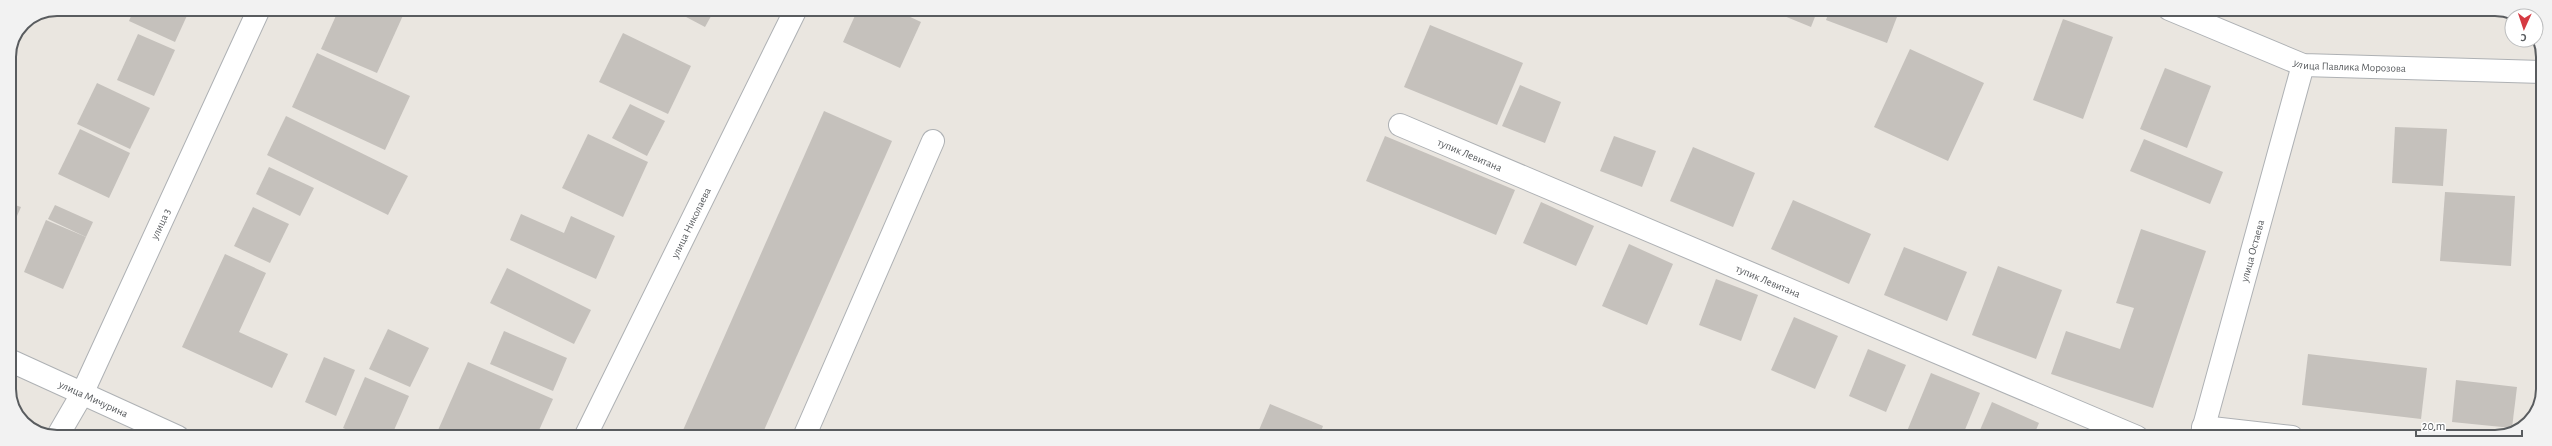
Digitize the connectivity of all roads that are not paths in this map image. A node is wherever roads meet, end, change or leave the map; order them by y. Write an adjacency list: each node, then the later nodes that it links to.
1 (256, 16): 9 (street, улица 3)
2 (793, 16): 12 (street, улица Николаева)
3 (2186, 16): 4 (street, улица Павлика Морозова)
4 (2303, 65): 5 (street, улица Павлика Морозова); 15 (street, улица Остаева)
5 (2536, 72)
6 (1400, 125): 14 (street, тупик Левитана)
7 (933, 141): 13 (street)
8 (16, 363): 9 (street, улица Мичурина)
9 (82, 394): 10 (street, улица 3); 11 (street, улица Мичурина)
10 (61, 430)
11 (162, 430)
12 (589, 430)
13 (807, 430)
14 (2120, 430)
15 (2203, 430)

